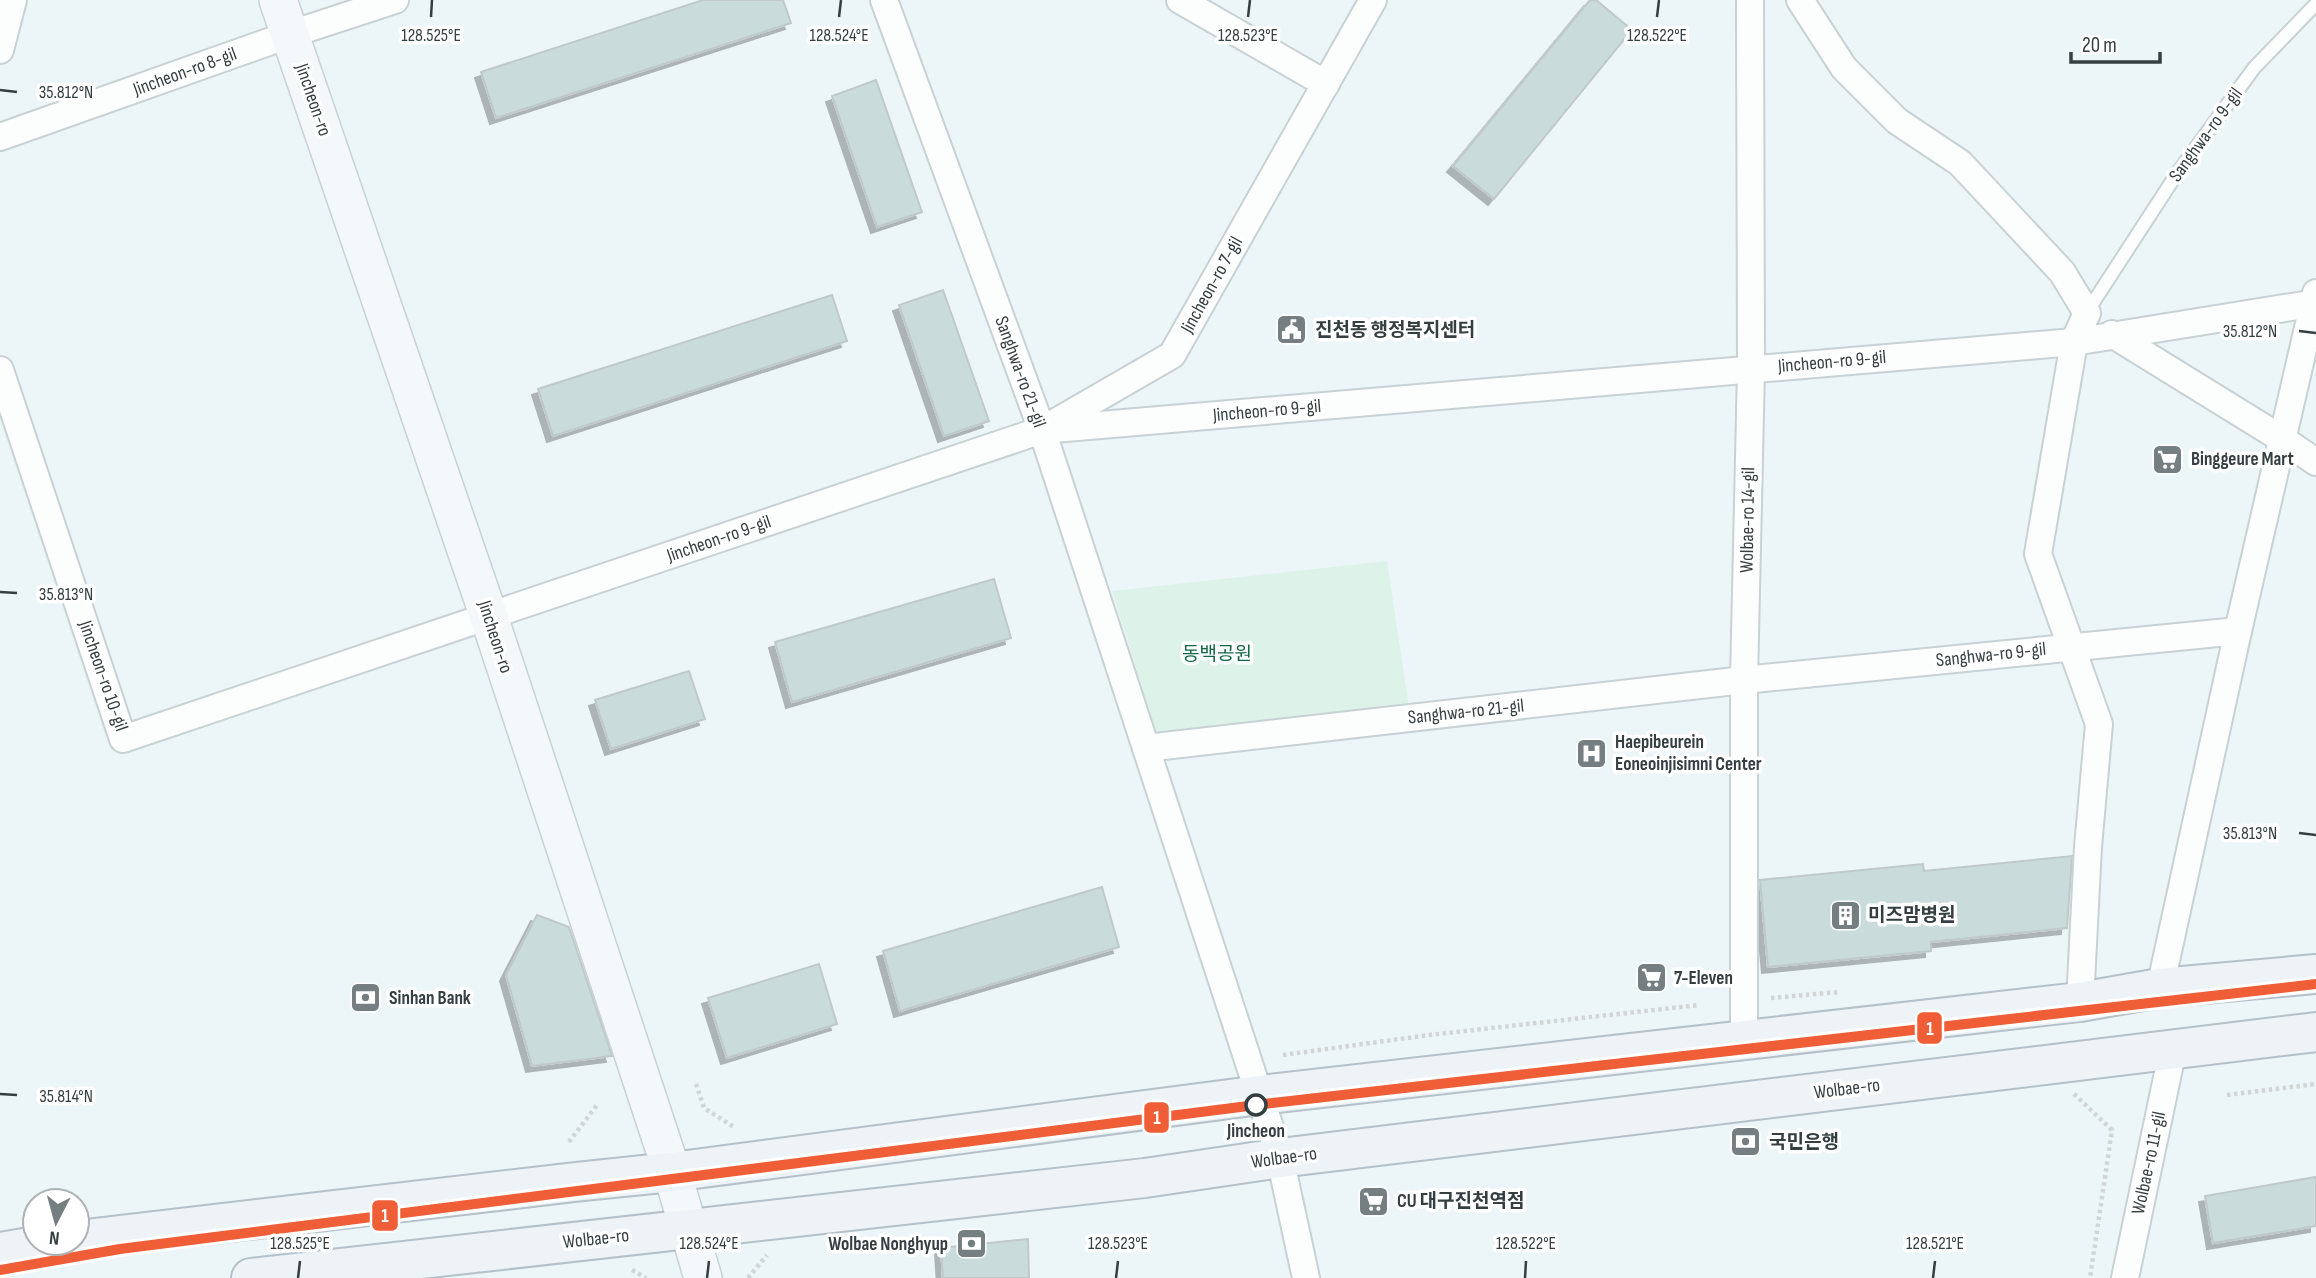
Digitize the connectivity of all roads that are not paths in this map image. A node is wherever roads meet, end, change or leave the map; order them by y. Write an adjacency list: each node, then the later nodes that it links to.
1 (13, 0): 11 (street)
2 (278, 0): 10 (main road, Jincheon-ro)
3 (395, 0): 10 (street)
4 (884, 0): 20 (street, Sanghwa-ro 21-gil)
5 (1180, 0): 12 (street)
6 (1373, 0): 12 (street, Jincheon-ro 7-gil)
7 (1750, 0): 18 (street, Wolbae-ro 14-gil)
8 (1800, 0): 15 (street)
9 (2316, 4): 15 (lane, Sanghwa-ro 9-gil)
10 (291, 34): 13 (street, Jincheon-ro 8-gil); 23 (main road, Jincheon-ro)
11 (0, 50)
12 (1325, 83): 20 (street, Jincheon-ro 7-gil)
13 (0, 137)
14 (2315, 299): 16 (street, Jincheon-ro 9-gil); 21 (street)
15 (2087, 313): 17 (street)
16 (2112, 334): 17 (street, Jincheon-ro 9-gil); 21 (street)
17 (2074, 342): 18 (street, Jincheon-ro 9-gil); 25 (street)
18 (1751, 369): 20 (street, Jincheon-ro 9-gil); 26 (street, Wolbae-ro 14-gil)
19 (0, 370): 23 (street, Jincheon-ro 10-gil)
20 (1042, 430): 23 (street, Jincheon-ro 9-gil); 27 (street, Sanghwa-ro 21-gil)
21 (2282, 439): 22 (street); 24 (street)
22 (2316, 462)
23 (489, 617): 36 (main road, Jincheon-ro)
24 (2238, 631): 25 (street, Sanghwa-ro 9-gil); 29 (street)
25 (2071, 647): 26 (street, Sanghwa-ro 9-gil); 30 (street)
26 (1744, 680): 27 (street, Sanghwa-ro 21-gil); 32 (street, Wolbae-ro 14-gil)
27 (1146, 748): 34 (street, Sanghwa-ro 21-gil)
28 (2316, 974): 29 (main road)
29 (2160, 988): 30 (main road)
30 (2080, 1002): 32 (main road)
31 (2316, 1032): 33 (main road, Wolbae-ro)
32 (1744, 1040): 34 (main road)
33 (2173, 1049): 35 (main road, Wolbae-ro); 44 (street, Wolbae-ro 11-gil)
34 (1260, 1095): 35 (street, Sanghwa-ro 21-gil); 36 (main road)
35 (1280, 1158): 37 (main road, Wolbae-ro); 43 (street, Sanghwa-ro 21-gil)
36 (672, 1172): 37 (main road, Jincheon-ro); 38 (main road)
37 (690, 1229): 41 (main road, Wolbae-ro); 42 (main road, Jincheon-ro)
38 (91, 1238)
39 (21, 1248): 40 (main road)
40 (0, 1252)
41 (251, 1278)
42 (703, 1278)
43 (1306, 1278)
44 (2125, 1278)

